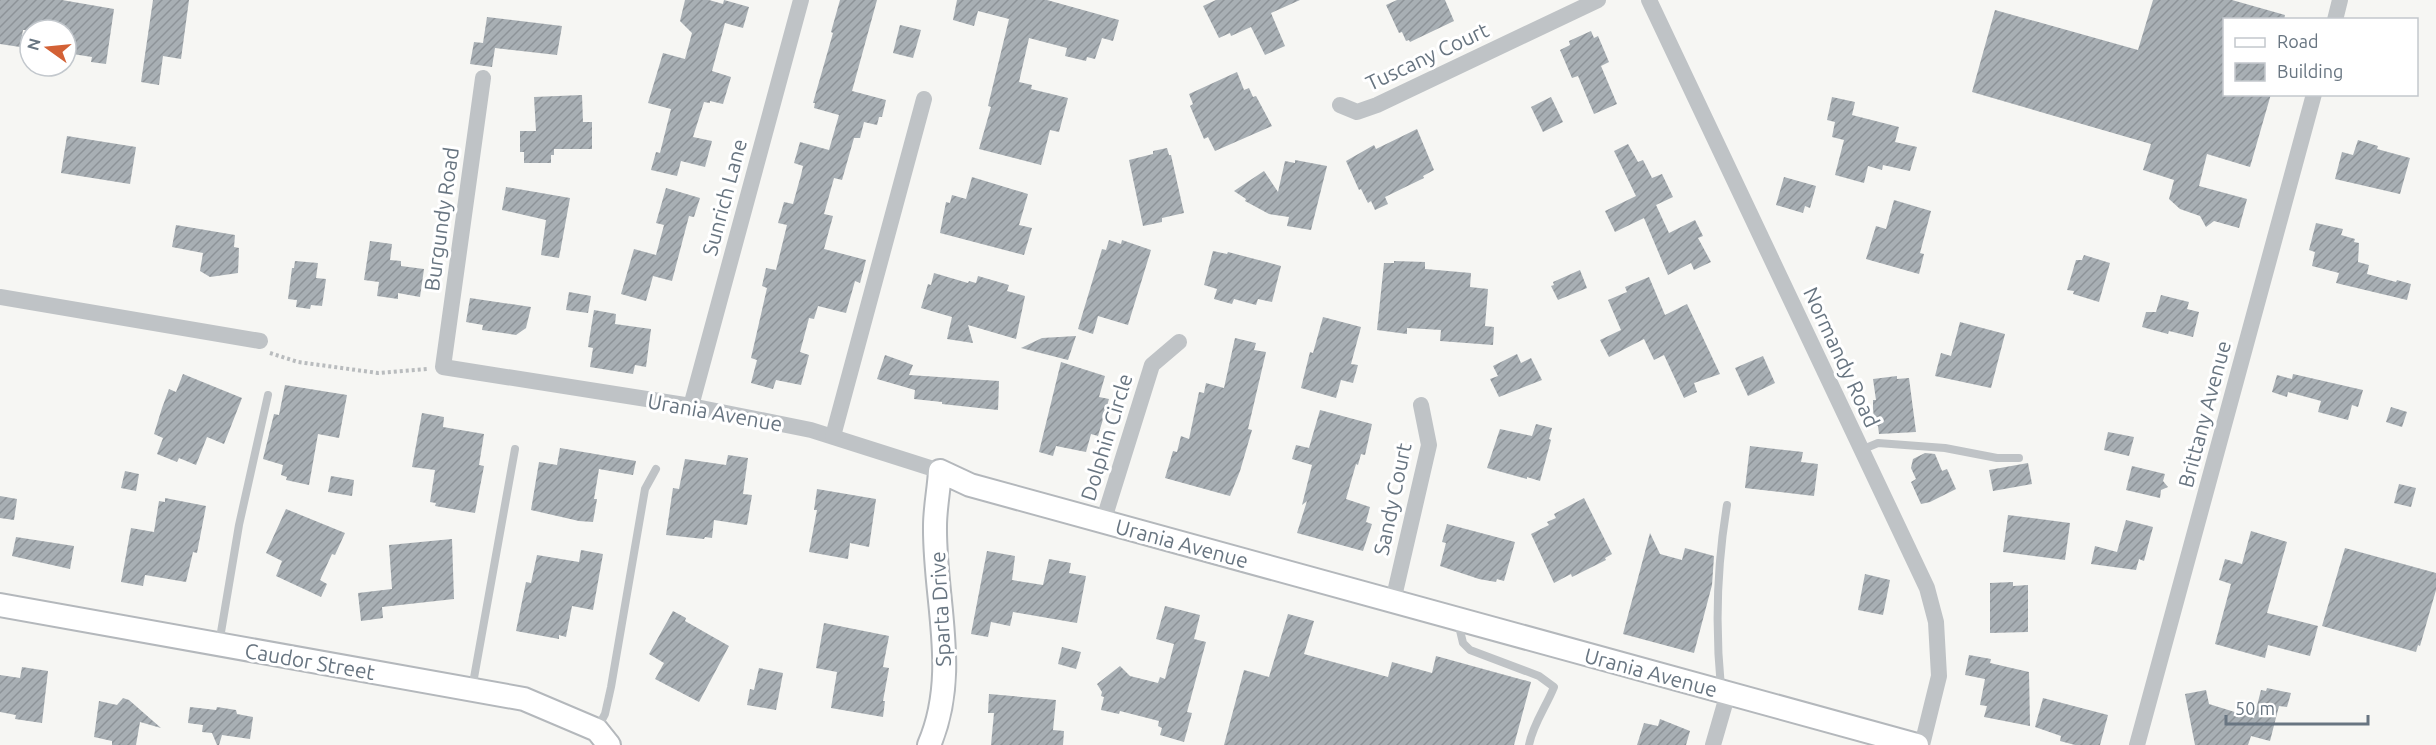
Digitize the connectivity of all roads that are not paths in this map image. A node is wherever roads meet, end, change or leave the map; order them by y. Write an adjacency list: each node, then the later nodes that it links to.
1 (801, 0): 16 (street, Sunrich Lane)
2 (1598, 0): 9 (street, Tuscany Court)
3 (1649, 0): 19 (street, Normandy Road)
4 (2340, 0): 5 (street)
5 (2336, 18)
6 (483, 78): 13 (street, Burgundy Road)
7 (2313, 96): 37 (street, Brittany Avenue)
8 (924, 99): 17 (street)
9 (1340, 105)
10 (0, 297): 11 (street)
11 (260, 341)
12 (1179, 342): 24 (street, Dolphin Circle)
13 (443, 367): 16 (street, Urania Avenue)
14 (268, 395): 28 (lane)
15 (1421, 405): 25 (street, Sandy Court)
16 (691, 406): 17 (street, Urania Avenue)
17 (833, 436): 22 (street, Urania Avenue)
18 (515, 449): 29 (lane)
19 (1861, 450): 20 (lane); 36 (street, Normandy Road)
20 (2019, 458)
21 (656, 469): 31 (lane)
22 (940, 471): 24 (street, Urania Avenue); 32 (street, Sparta Drive)
23 (1727, 505): 30 (lane)
24 (1103, 522): 25 (street, Urania Avenue)
25 (1393, 601): 27 (street, Urania Avenue)
26 (0, 605): 28 (street, Caudor Street)
27 (1457, 619): 30 (street, Urania Avenue); 33 (lane)
28 (219, 644): 29 (street, Caudor Street)
29 (472, 690): 31 (street, Caudor Street)
30 (1724, 692): 34 (street); 35 (street, Urania Avenue)
31 (603, 737)
32 (929, 745)
33 (1529, 745)
34 (1713, 745)
35 (1917, 745)
36 (1922, 745)
37 (2137, 745)

